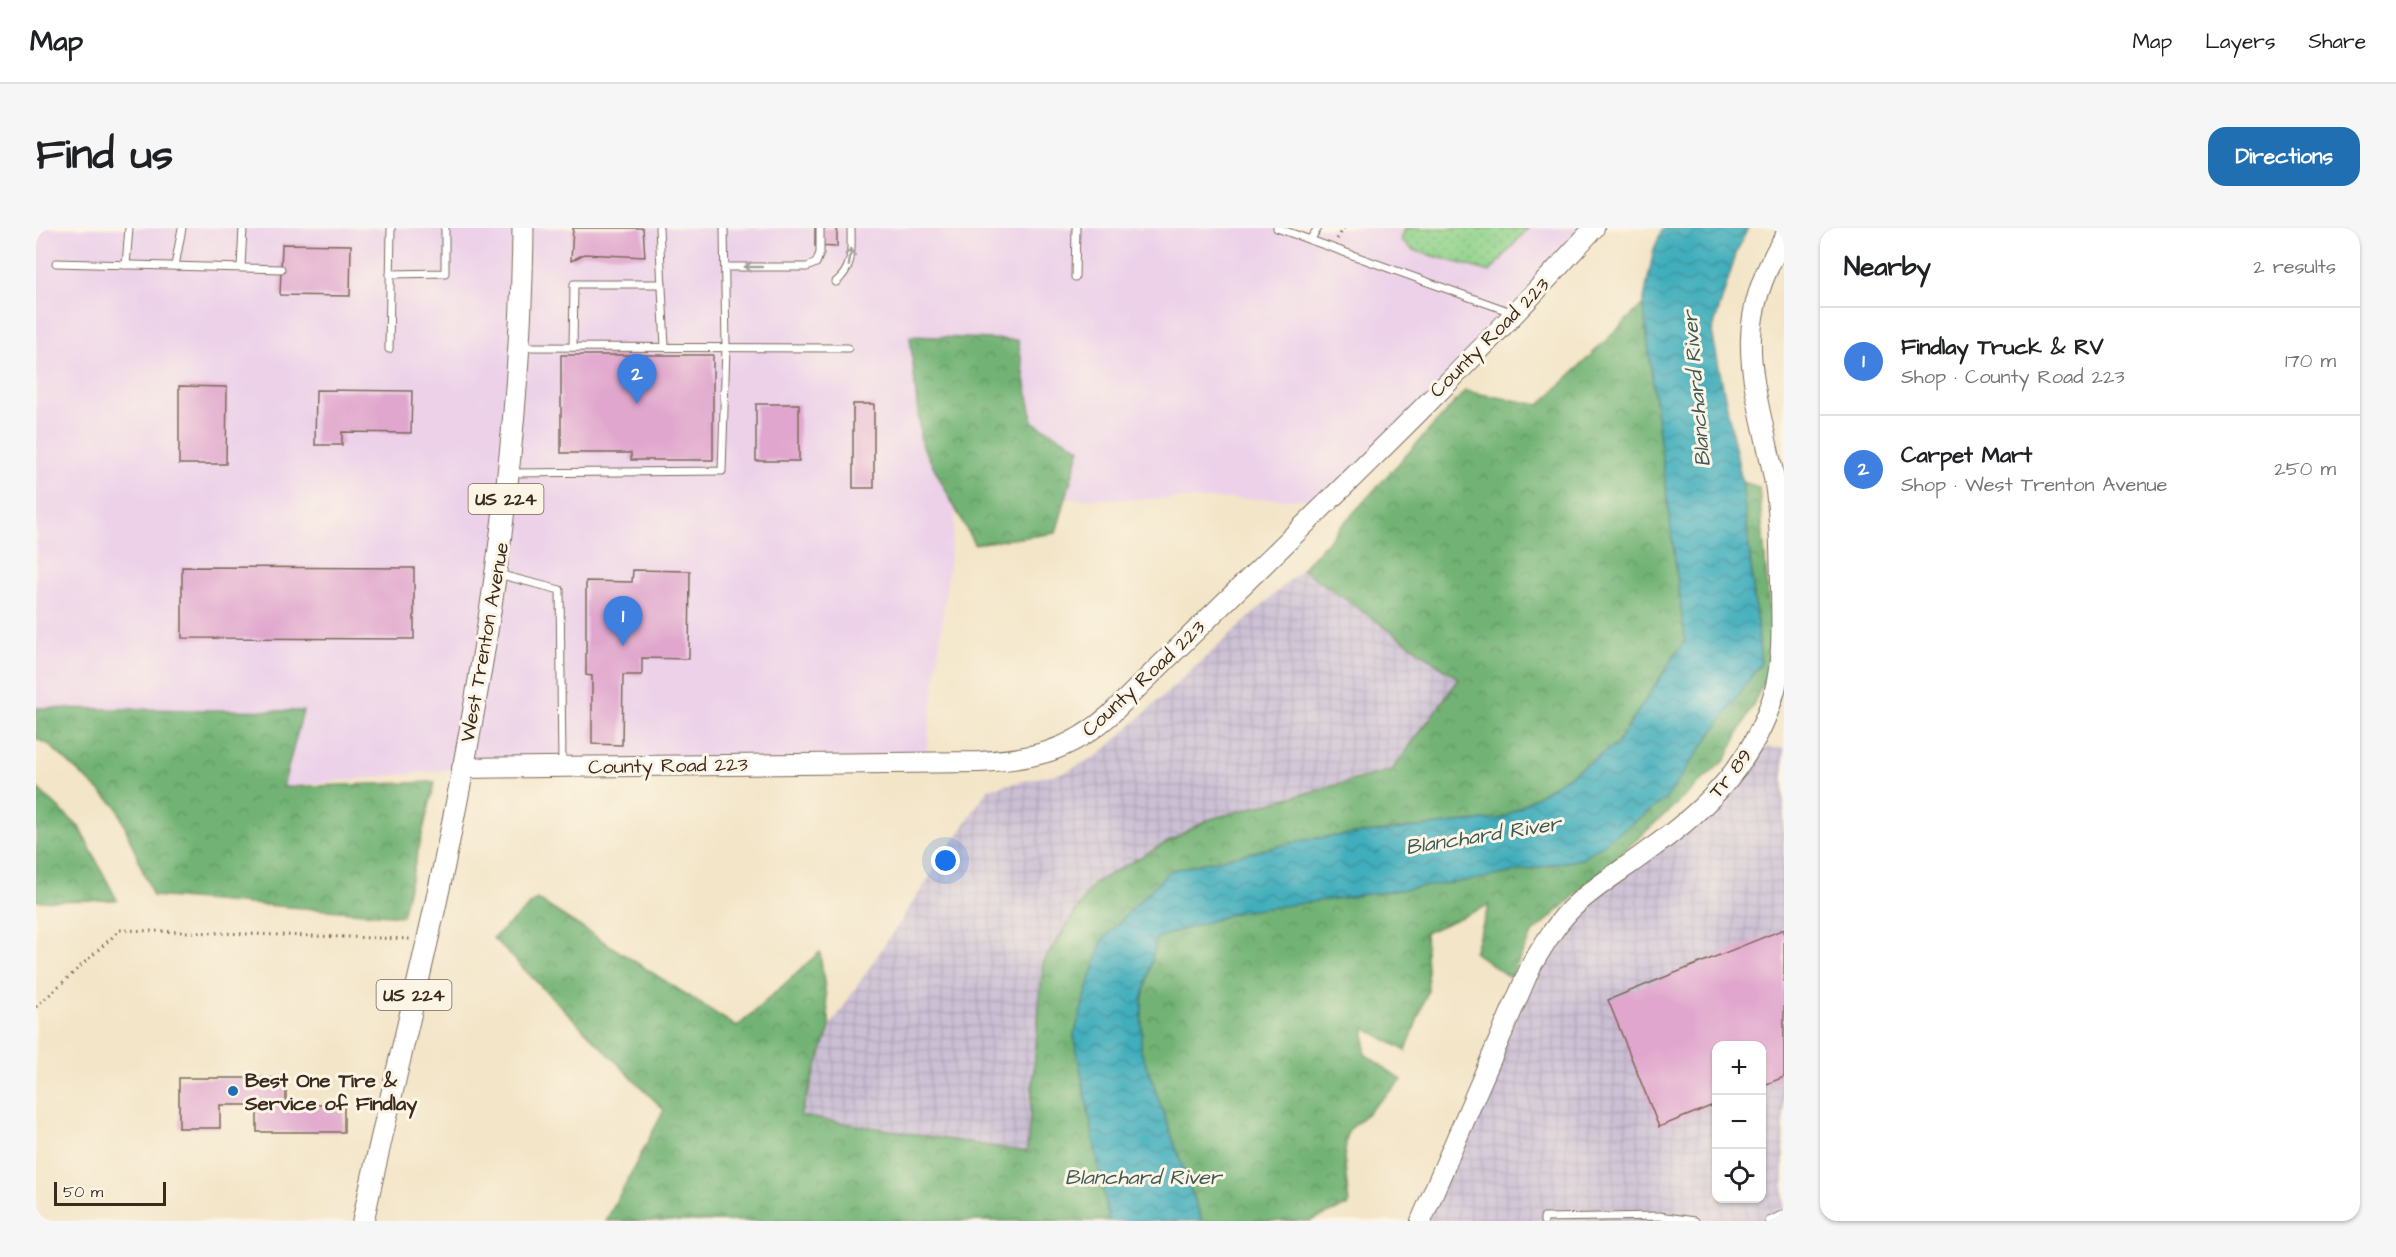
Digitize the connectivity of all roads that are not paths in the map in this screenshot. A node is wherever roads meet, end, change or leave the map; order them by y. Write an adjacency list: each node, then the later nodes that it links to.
1 (129, 228): 18 (lane)
2 (182, 228): 19 (lane)
3 (243, 228): 20 (lane)
4 (391, 228): 23 (lane)
5 (445, 228): 23 (lane)
6 (523, 228): 29 (main road, West Trenton Avenue / US 224)
7 (659, 228): 26 (lane)
8 (724, 228): 21 (lane)
9 (820, 228): 21 (lane, one-way to 21)
10 (851, 228): 25 (lane, one-way to 10)
11 (1076, 228): 24 (lane)
12 (1276, 228): 16 (lane)
13 (1318, 228): 16 (lane)
14 (1594, 228): 27 (street, County Road 223)
15 (1784, 238): 40 (street, Tr 89)
16 (1310, 240): 27 (lane)
17 (56, 263): 18 (lane)
18 (126, 265): 19 (lane)
19 (175, 266): 20 (lane)
20 (241, 267): 22 (lane)
21 (725, 267): 31 (lane)
22 (281, 269)
23 (390, 274): 33 (lane)
24 (1075, 277)
25 (836, 282)
26 (662, 284): 28 (lane); 30 (lane)
27 (1514, 313): 36 (street, County Road 223)
28 (664, 346): 30 (lane); 31 (lane)
29 (519, 347): 30 (lane); 34 (main road, West Trenton Avenue / US 224)
30 (573, 347)
31 (726, 347): 32 (lane); 34 (lane)
32 (848, 348)
33 (389, 349)
34 (509, 473): 35 (main road, West Trenton Avenue / US 224)
35 (496, 574): 36 (lane); 37 (main road, West Trenton Avenue / US 224)
36 (562, 766): 37 (street, County Road 223)
37 (462, 768): 39 (main road, US 224)
38 (1784, 1214): 43 (lane)
39 (363, 1221)
40 (1421, 1221)
41 (1544, 1221): 42 (lane)
42 (1695, 1221)
43 (1769, 1221)

